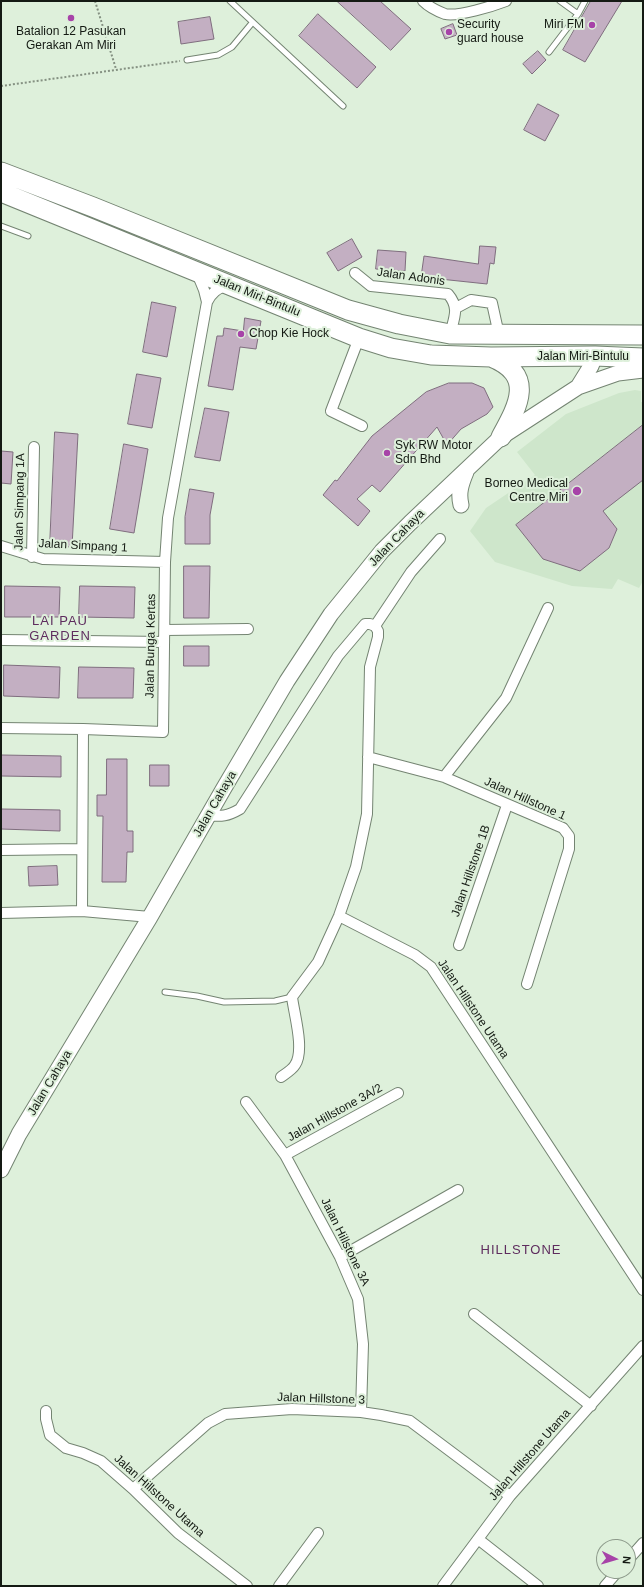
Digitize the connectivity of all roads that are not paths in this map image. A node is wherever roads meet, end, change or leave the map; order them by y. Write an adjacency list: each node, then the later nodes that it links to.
1 (230, 1): 7 (lane)
2 (423, 1): 3 (street)
3 (506, 1)
4 (560, 1): 6 (lane)
5 (585, 1): 6 (lane)
6 (578, 14): 8 (lane)
7 (252, 23): 9 (lane); 10 (lane)
8 (549, 52)
9 (187, 60)
10 (343, 106)
11 (1, 172): 20 (highway, Jalan Miri-Bintulu)
12 (1, 192): 15 (highway, Jalan Miri-Bintulu)
13 (1, 226): 14 (lane)
14 (28, 236)
15 (198, 273): 17 (highway, Jalan Miri-Bintulu); 18 (street, Jalan Bunga Kertas)
16 (355, 273): 19 (street, Jalan Adonis)
17 (228, 284): 18 (street); 24 (highway, Jalan Miri-Bintulu)
18 (207, 302): 38 (street, Jalan Bunga Kertas)
19 (456, 308): 20 (street); 22 (street)
20 (450, 334): 22 (highway, Jalan Miri-Bintulu)
21 (543, 334): 22 (highway, Jalan Miri-Bintulu); 23 (highway, Jalan Miri-Bintulu); 25 (highway)
22 (499, 335)
23 (643, 335)
24 (360, 338): 26 (highway, Jalan Miri-Bintulu); 30 (street)
25 (595, 356): 26 (highway, Jalan Miri-Bintulu); 27 (highway, Jalan Miri-Bintulu); 29 (street)
26 (491, 357): 31 (highway)
27 (643, 358)
28 (643, 370): 29 (street)
29 (578, 387): 31 (street, Jalan Cahaya)
30 (362, 426)
31 (501, 437): 33 (street, Jalan Cahaya)
32 (34, 447): 37 (street, Jalan Simpang 1A)
33 (468, 468): 34 (street); 50 (street, Jalan Cahaya)
34 (461, 505)
35 (440, 539): 40 (street)
36 (1, 546): 37 (street, Jalan Simpang 1)
37 (32, 557): 38 (street, Jalan Simpang 1)
38 (165, 562): 42 (street, Jalan Bunga Kertas)
39 (548, 608): 48 (street)
40 (375, 626): 47 (street); 50 (street)
41 (248, 629): 42 (street)
42 (165, 630): 44 (street, Jalan Bunga Kertas)
43 (3, 640): 44 (street)
44 (164, 642): 46 (street, Jalan Bunga Kertas)
45 (1, 728): 46 (street)
46 (83, 729): 51 (street)
47 (368, 757): 48 (street, Jalan Hillstone 1); 55 (street)
48 (444, 778): 49 (street, Jalan Hillstone 1)
49 (507, 805): 57 (street, Jalan Hillstone 1B); 58 (street, Jalan Hillstone 1)
50 (208, 815): 56 (street, Jalan Cahaya)
51 (82, 849): 52 (street); 53 (street)
52 (1, 850)
53 (82, 911): 54 (street); 56 (street)
54 (1, 913)
55 (339, 916): 60 (street); 68 (street, Jalan Hillstone Utama)
56 (150, 917): 65 (street, Jalan Cahaya)
57 (459, 945)
58 (527, 984)
59 (166, 992): 60 (lane)
60 (292, 997): 61 (street)
61 (280, 1077)
62 (398, 1093): 64 (street, Jalan Hillstone 3A/2)
63 (246, 1102): 64 (street, Jalan Hillstone 3A)
64 (285, 1155): 67 (street, Jalan Hillstone 3A)
65 (1, 1170)
66 (458, 1190): 67 (street)
67 (340, 1257): 73 (street, Jalan Hillstone 3A)
68 (643, 1290)
69 (474, 1314): 71 (street)
70 (643, 1346): 71 (street, Jalan Hillstone Utama)
71 (591, 1406): 75 (street, Jalan Hillstone Utama)
72 (46, 1411): 74 (street, Jalan Hillstone Utama)
73 (361, 1412): 74 (street, Jalan Hillstone 3); 75 (street, Jalan Hillstone 3)
74 (133, 1489): 80 (street, Jalan Hillstone Utama)
75 (510, 1496): 77 (street, Jalan Hillstone Utama)
76 (318, 1533): 81 (street)
77 (478, 1538): 82 (street, Jalan Hillstone Utama); 83 (street)
78 (643, 1543): 79 (street)
79 (636, 1551)
80 (247, 1586)
81 (279, 1586)
82 (443, 1586)
83 (538, 1586)

